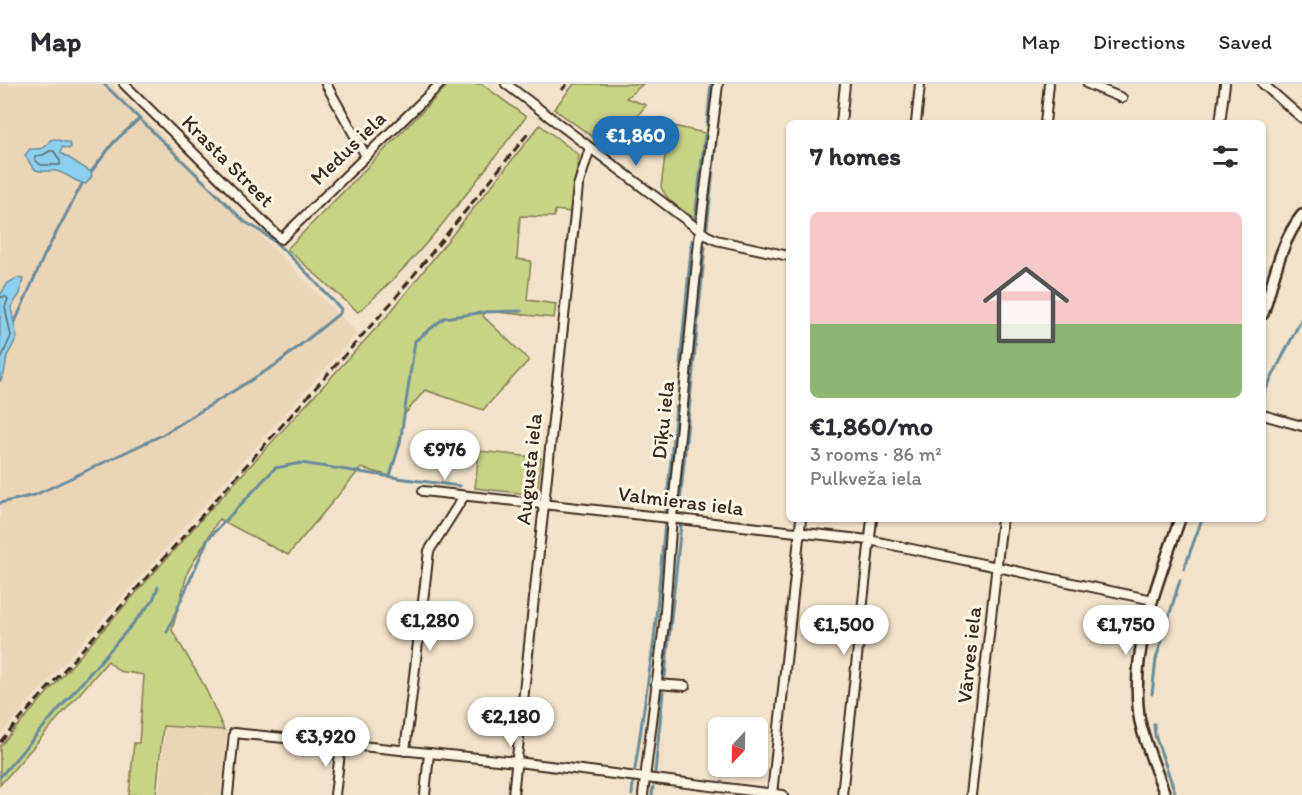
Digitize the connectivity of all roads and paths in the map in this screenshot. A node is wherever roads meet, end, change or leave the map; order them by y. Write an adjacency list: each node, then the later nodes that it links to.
1 (124, 84): 22 (street, Krasta Street)
2 (326, 84): 19 (street)
3 (441, 84): 19 (street, Medus iela)
4 (506, 84): 18 (street)
5 (718, 84): 21 (street, Dīķu iela)
6 (845, 84): 14 (street)
7 (920, 84): 15 (street)
8 (1049, 84): 16 (street)
9 (1088, 84): 12 (street)
10 (1225, 84): 17 (street)
11 (1263, 84): 13 (street)
12 (1122, 98)
13 (1302, 118)
14 (841, 120)
15 (916, 120)
16 (1045, 120)
17 (1220, 120)
18 (590, 148): 21 (street); 29 (street, Augusta iela)
19 (366, 156): 22 (street, Medus iela)
20 (1302, 215): 24 (street)
21 (700, 231): 23 (street); 30 (street, Dīķu iela)
22 (281, 239)
23 (786, 255)
24 (1266, 304)
25 (1266, 416): 26 (street)
26 (1302, 426)
27 (423, 491): 28 (street, Valmieras iela)
28 (465, 496): 29 (street, Valmieras iela); 42 (street)
29 (544, 503): 30 (street, Valmieras iela); 44 (street, Augusta iela)
30 (672, 517): 35 (street, Valmieras iela); 39 (street, Dīķu iela)
31 (801, 522): 35 (street)
32 (872, 522): 36 (street)
33 (1002, 522): 37 (street, Vārves iela)
34 (1179, 522): 38 (street)
35 (799, 532): 36 (street, Valmieras iela); 46 (street)
36 (869, 540): 37 (street, Valmieras iela); 53 (street)
37 (997, 567): 38 (street, Valmieras iela); 54 (street, Vārves iela)
38 (1153, 600): 55 (street)
39 (656, 684): 40 (street); 45 (street, Dīķu iela)
40 (685, 686)
41 (341, 744): 42 (street); 47 (street); 48 (street)
42 (405, 751): 43 (street)
43 (429, 753): 44 (street); 49 (street)
44 (517, 762): 45 (street); 50 (street, Augusta iela)
45 (645, 778): 46 (street); 51 (street, Dīķu iela)
46 (772, 794): 52 (street)
47 (228, 795)
48 (335, 795)
49 (425, 795)
50 (513, 795)
51 (643, 795)
52 (783, 795)
53 (842, 795)
54 (971, 795)
55 (1165, 795)

